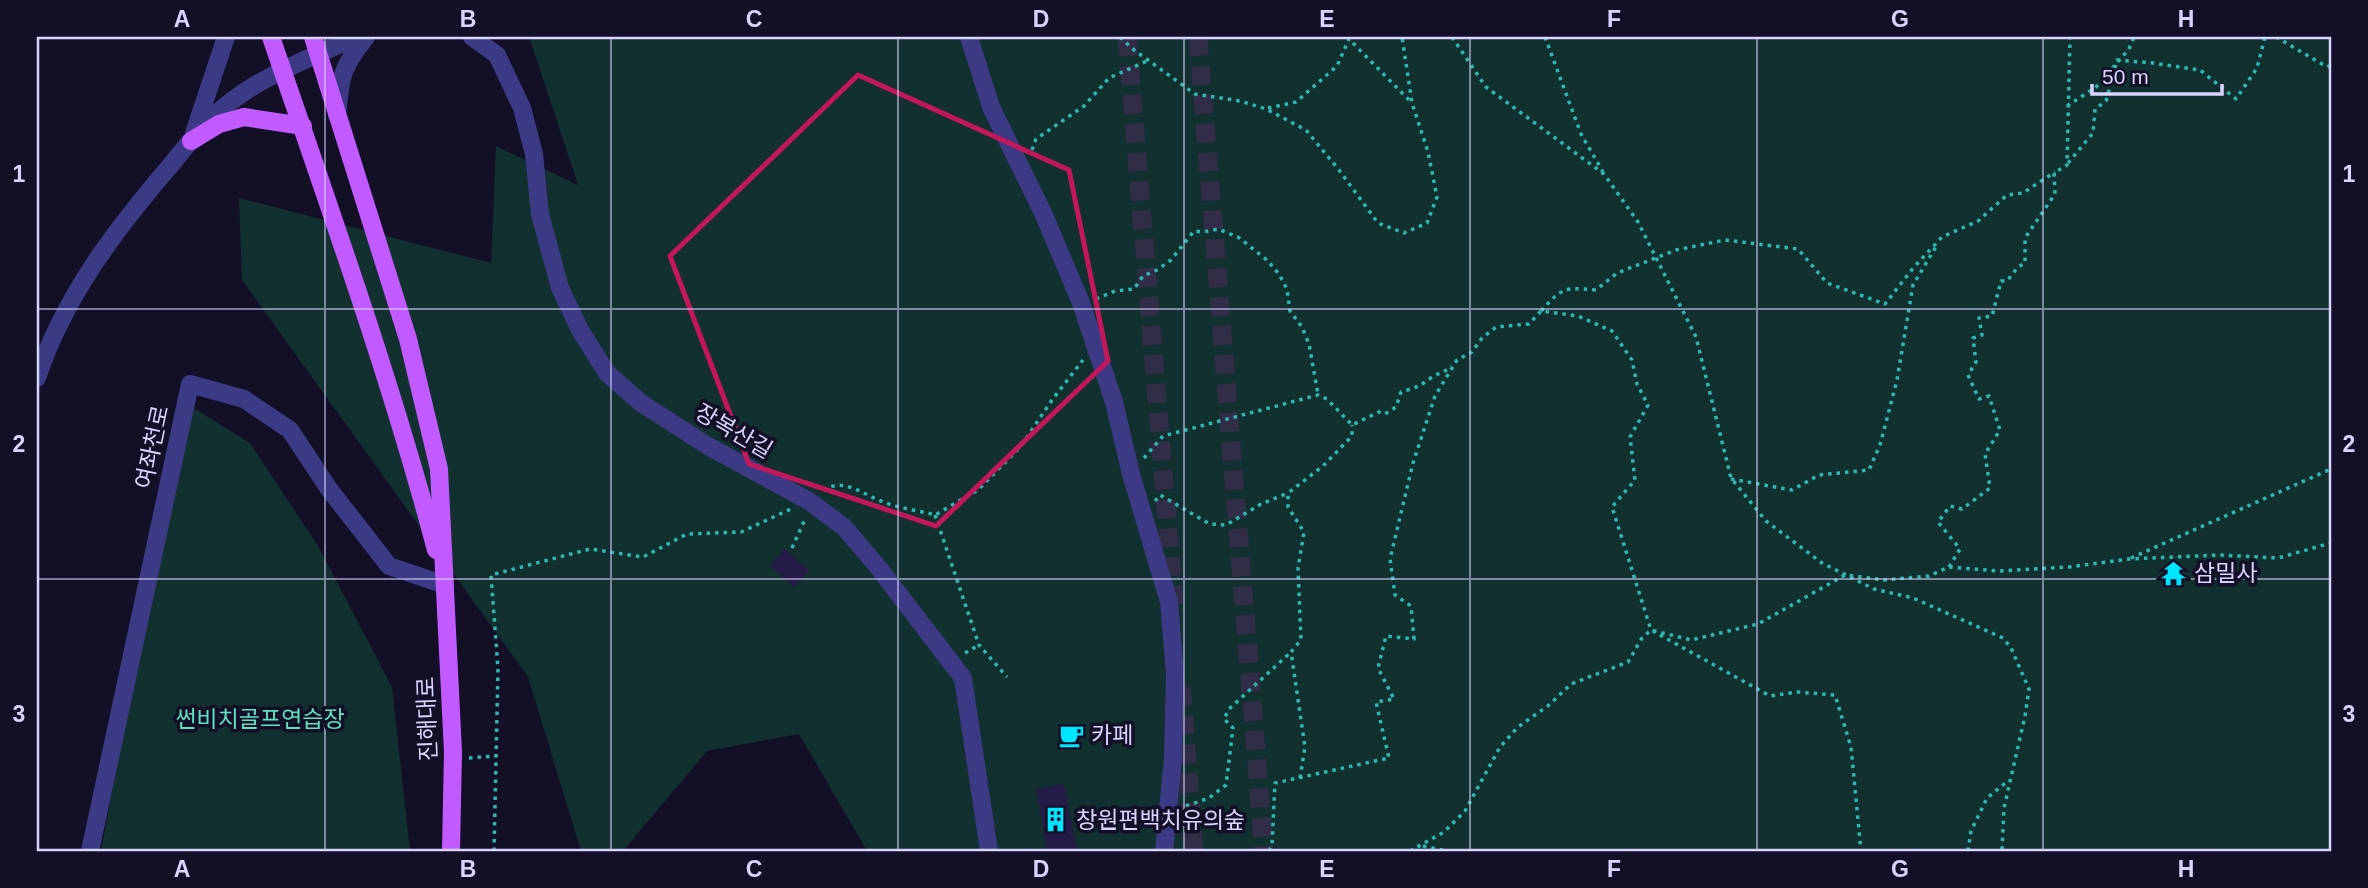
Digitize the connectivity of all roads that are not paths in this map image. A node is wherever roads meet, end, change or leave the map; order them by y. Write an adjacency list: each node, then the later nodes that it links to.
1 (226, 37): 10 (street)
2 (271, 37): 7 (main road)
3 (364, 37): 6 (street); 8 (street)
4 (472, 37): 15 (street, 장복산길)
5 (969, 37): 16 (street)
6 (315, 46): 7 (street); 8 (main road)
7 (282, 70): 9 (main road); 10 (street)
8 (337, 115): 12 (main road)
9 (303, 126): 10 (main road); 12 (main road)
10 (191, 141): 11 (street)
11 (37, 378)
12 (445, 585): 13 (street, 여좌천로); 14 (main road, 진해대로)
13 (90, 851)
14 (451, 851)
15 (989, 851)
16 (1164, 851)

